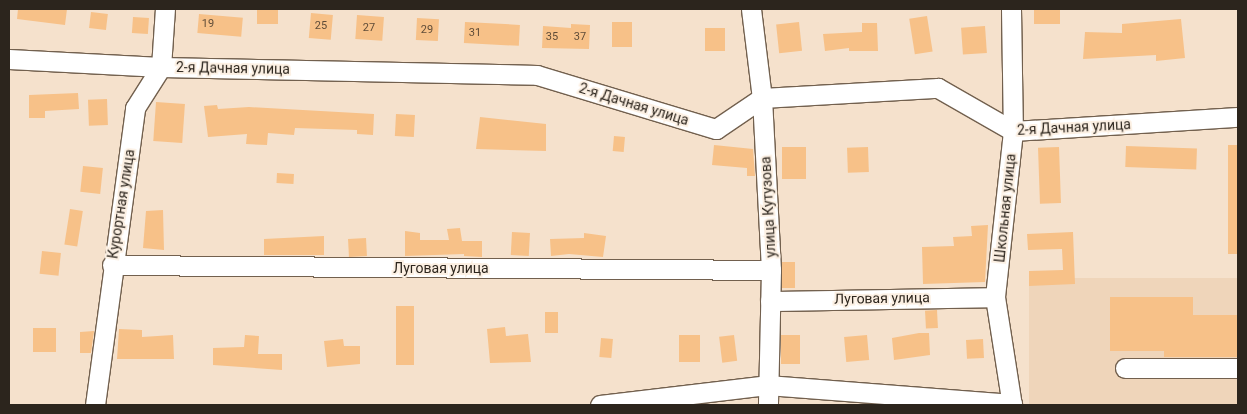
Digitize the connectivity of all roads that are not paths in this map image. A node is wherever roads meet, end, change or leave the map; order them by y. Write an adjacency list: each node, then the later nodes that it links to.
1 (165, 9): 5 (street, Курортная улица)
2 (751, 9): 6 (street, улица Кутузова)
3 (1011, 9): 8 (street, Школьная улица)
4 (9, 58): 5 (street, 2-я Дачная улица)
5 (160, 67): 6 (street, 2-я Дачная улица); 9 (street, Курортная улица)
6 (762, 98): 8 (street, 2-я Дачная улица); 10 (street, улица Кутузова)
7 (1238, 117): 8 (street, 2-я Дачная улица)
8 (1013, 131): 11 (street, Школьная улица)
9 (112, 265): 10 (street, Луговая улица); 17 (street, Курортная улица)
10 (771, 270): 12 (street, улица Кутузова)
11 (995, 296): 12 (street, Луговая улица); 16 (street, Школьная улица)
12 (770, 301): 15 (street, улица Кутузова)
13 (1125, 368): 14 (street)
14 (1238, 368)
15 (768, 385): 16 (street); 18 (street); 19 (street, улица Кутузова)
16 (1012, 404)
17 (94, 405)
18 (600, 405)
19 (768, 405)

